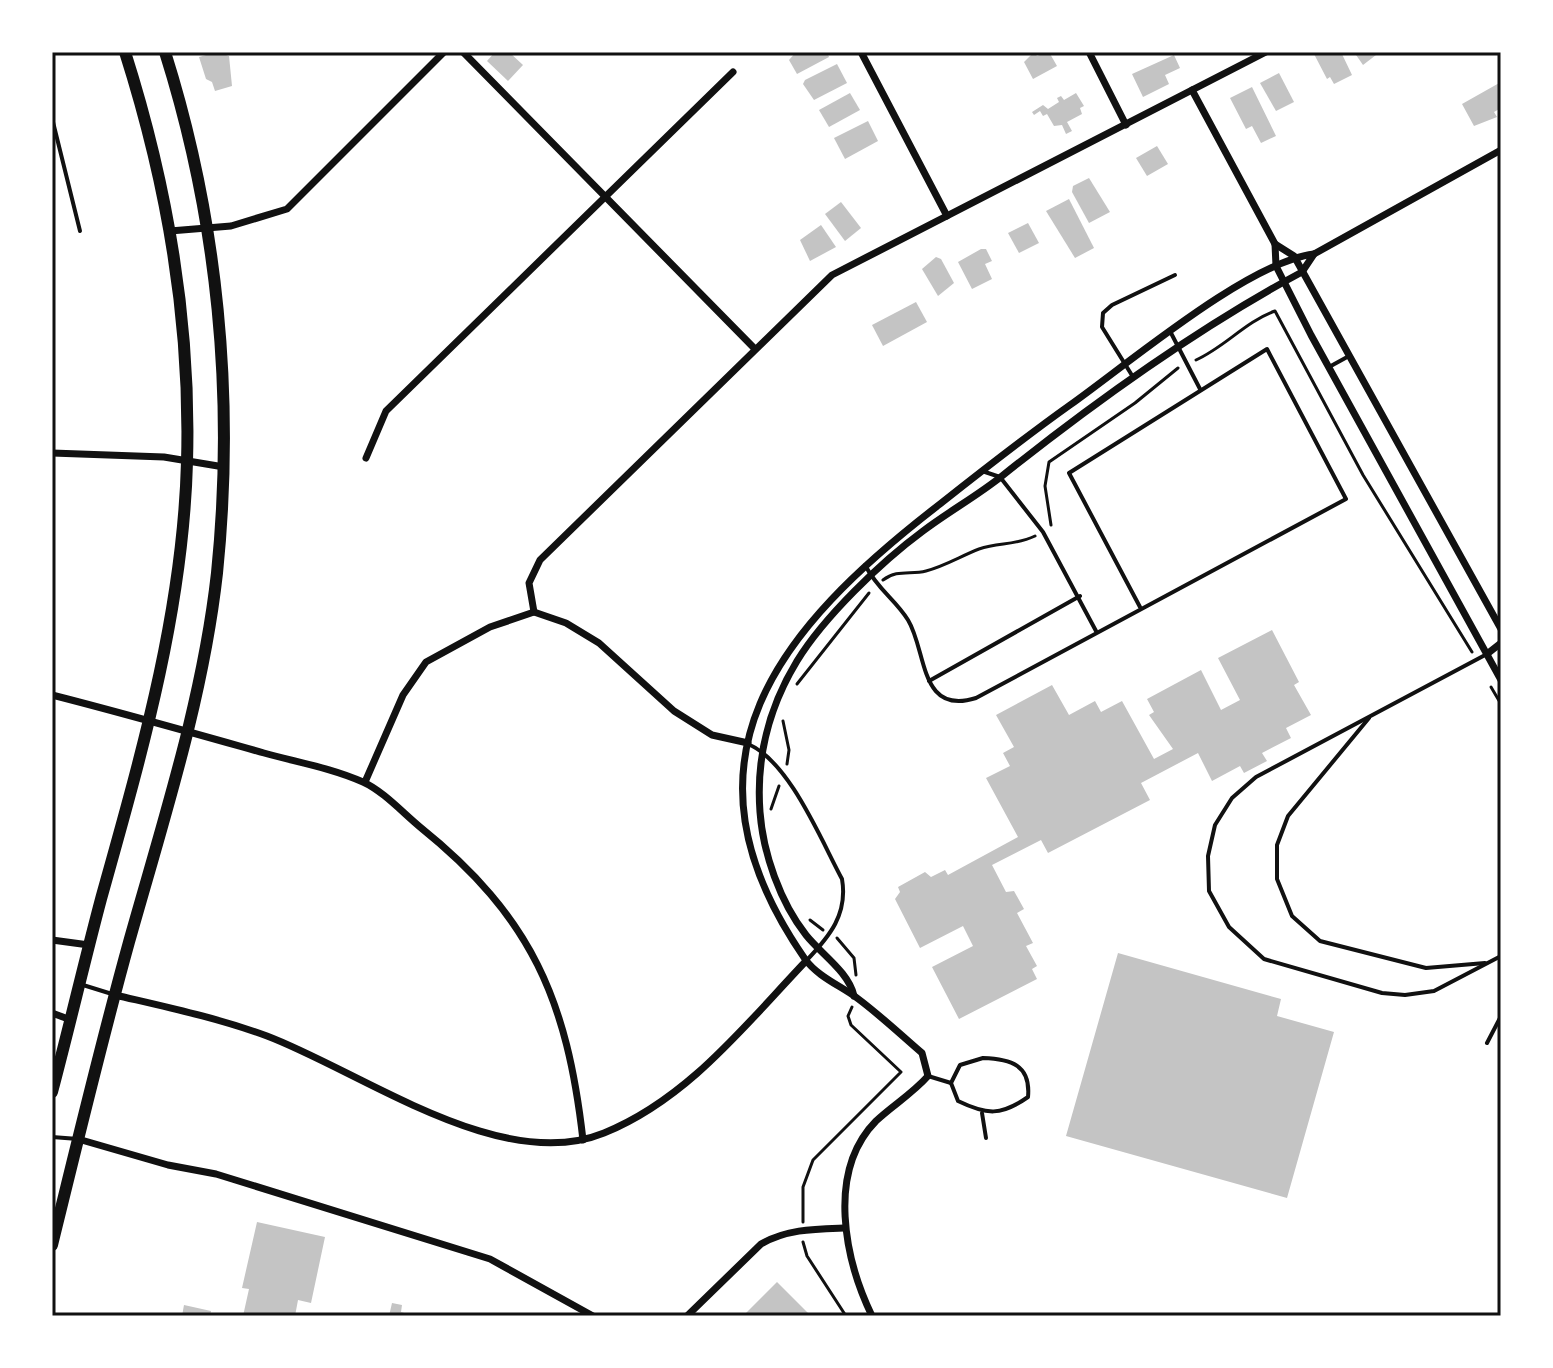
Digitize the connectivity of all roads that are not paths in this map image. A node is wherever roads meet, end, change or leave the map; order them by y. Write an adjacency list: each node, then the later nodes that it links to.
1 (125, 52): 17 (main road)
2 (165, 52): 15 (main road)
3 (444, 52): 15 (street)
4 (463, 52): 13 (street)
5 (861, 52): 14 (street)
6 (1089, 52): 11 (street)
7 (1266, 52): 9 (street)
8 (733, 72): 13 (street)
9 (1192, 90): 11 (street); 18 (street)
10 (52, 118): 16 (lane)
11 (1126, 125): 14 (street)
12 (1501, 150): 19 (street)
13 (603, 198): 27 (street); 34 (street)
14 (947, 216): 27 (street)
15 (207, 229): 17 (street); 36 (main road)
16 (80, 231)
17 (170, 231): 35 (main road)
18 (1275, 244): 20 (street); 21 (street)
19 (1314, 254): 20 (street); 22 (street)
20 (1294, 256): 21 (street); 22 (street)
21 (1276, 266): 24 (street); 25 (street)
22 (1302, 272): 24 (street); 28 (street)
23 (1175, 275): 29 (lane)
24 (1284, 282): 26 (street); 30 (street)
25 (1171, 333): 26 (lane); 29 (street)
26 (1179, 348): 31 (street); 32 (lane)
27 (755, 349): 43 (street)
28 (1351, 355): 30 (lane); 44 (street)
29 (1125, 366): 31 (lane); 37 (street)
30 (1329, 367): 47 (street)
31 (1134, 379): 38 (street)
32 (1200, 389): 42 (lane); 42 (lane)
33 (52, 453): 35 (street)
34 (366, 458)
35 (187, 461): 36 (street); 52 (main road)
36 (224, 467): 53 (main road)
37 (979, 470): 38 (lane); 39 (street)
38 (1000, 477): 40 (street); 41 (lane)
39 (864, 564): 40 (lane); 54 (street)
40 (873, 582): 49 (lane); 55 (street)
41 (1080, 596): 45 (lane); 49 (lane)
42 (1140, 607): 45 (lane)
43 (534, 612): 54 (street); 56 (street)
44 (1501, 629)
45 (1096, 631): 49 (lane)
46 (1501, 643): 47 (street)
47 (1487, 654): 48 (street); 51 (lane)
48 (1501, 680)
49 (929, 681)
50 (52, 695): 52 (street)
51 (1371, 716): 62 (lane); 62 (lane)
52 (151, 719): 53 (street); 58 (main road)
53 (187, 731): 56 (street); 64 (main road)
54 (748, 743): 55 (lane); 61 (street)
55 (763, 750): 59 (street); 59 (lane)
56 (365, 782): 77 (street)
57 (52, 940): 58 (street)
58 (89, 945): 63 (main road)
59 (817, 949): 61 (lane); 65 (street)
60 (1501, 956): 62 (lane)
61 (806, 961): 65 (street); 77 (street)
62 (1490, 963)
63 (78, 983): 64 (lane); 68 (main road)
64 (114, 995): 76 (main road); 77 (street)
65 (854, 996): 70 (street)
66 (52, 1013): 68 (street)
67 (1501, 1016): 69 (lane)
68 (71, 1020): 72 (main road)
69 (1487, 1043)
70 (928, 1076): 71 (lane); 78 (street)
71 (951, 1083): 73 (lane); 73 (lane)
72 (52, 1092)
73 (982, 1113): 75 (lane)
74 (52, 1137): 76 (lane)
75 (986, 1138)
76 (78, 1139): 79 (main road); 80 (street)
77 (583, 1140)
78 (844, 1228): 81 (street); 82 (street)
79 (52, 1245)
80 (593, 1316)
81 (687, 1316)
82 (872, 1316)

